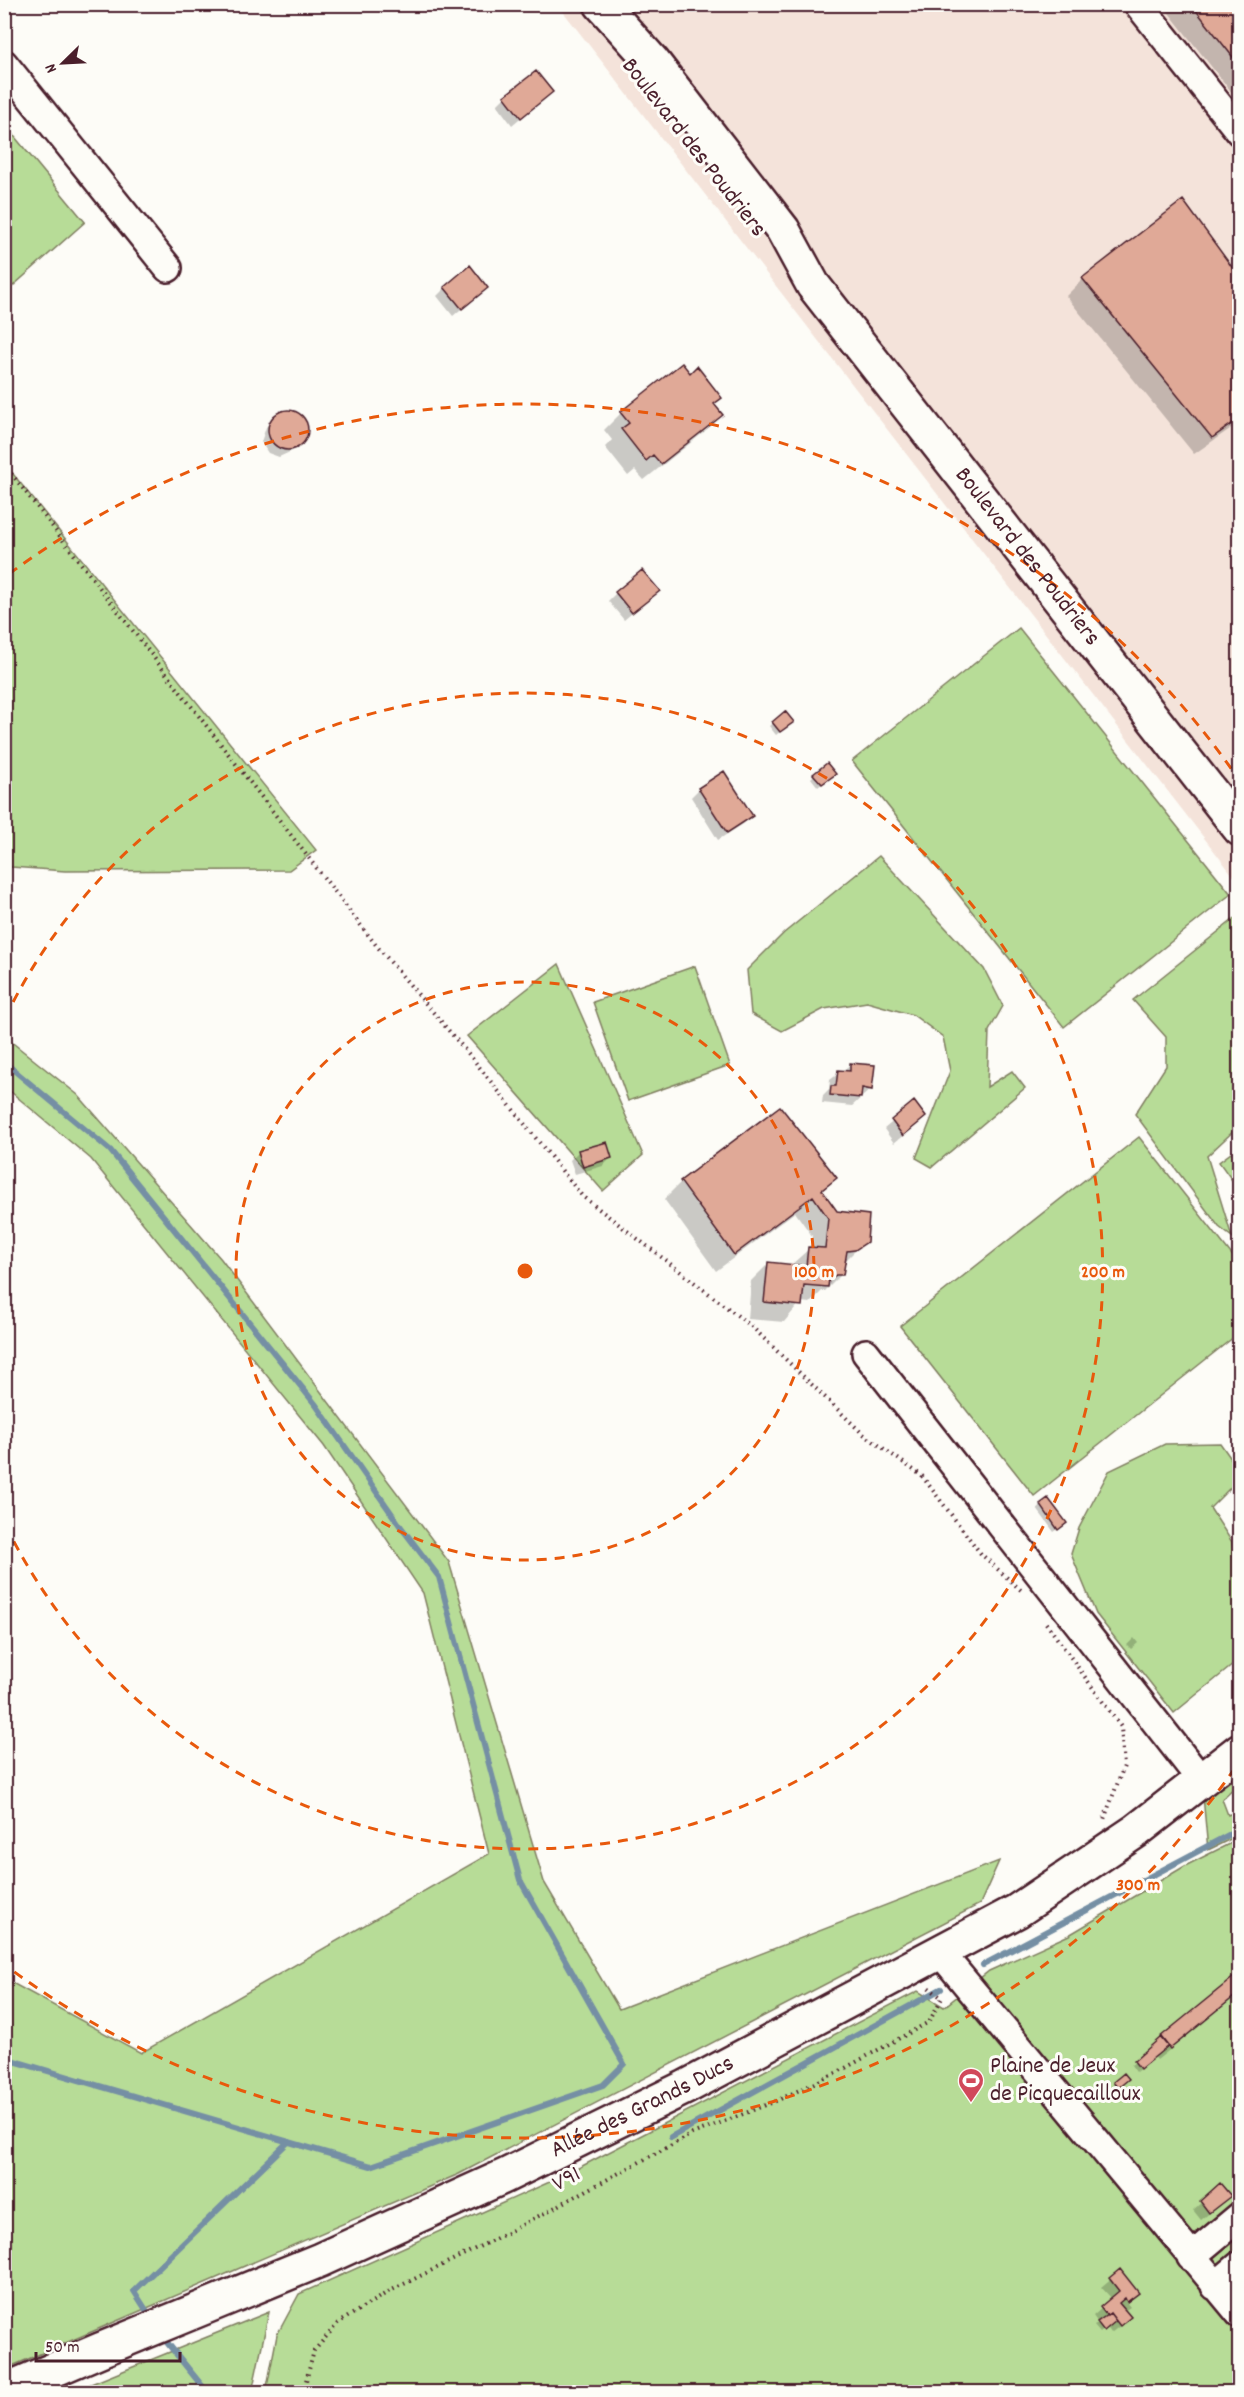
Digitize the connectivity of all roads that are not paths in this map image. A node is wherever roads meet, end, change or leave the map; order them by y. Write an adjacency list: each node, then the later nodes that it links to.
1 (579, 4): 7 (main road, Boulevard des Poudriers)
2 (601, 4): 7 (main road, Boulevard des Poudriers)
3 (1138, 4): 5 (street)
4 (4, 64): 6 (street)
5 (1239, 132)
6 (168, 268)
7 (813, 285): 8 (main road, Boulevard des Poudriers)
8 (1239, 829)
9 (866, 1353): 11 (street)
10 (1239, 1750): 11 (main road, Allée des Grands Ducs)
11 (1202, 1781): 12 (main road, Allée des Grands Ducs)
12 (925, 1967): 14 (street); 18 (main road, Allée des Grands Ducs)
13 (1239, 2216): 14 (street)
14 (1191, 2257): 16 (street)
15 (1239, 2265): 16 (street)
16 (1215, 2286): 17 (street)
17 (1239, 2314)
18 (4, 2391)

